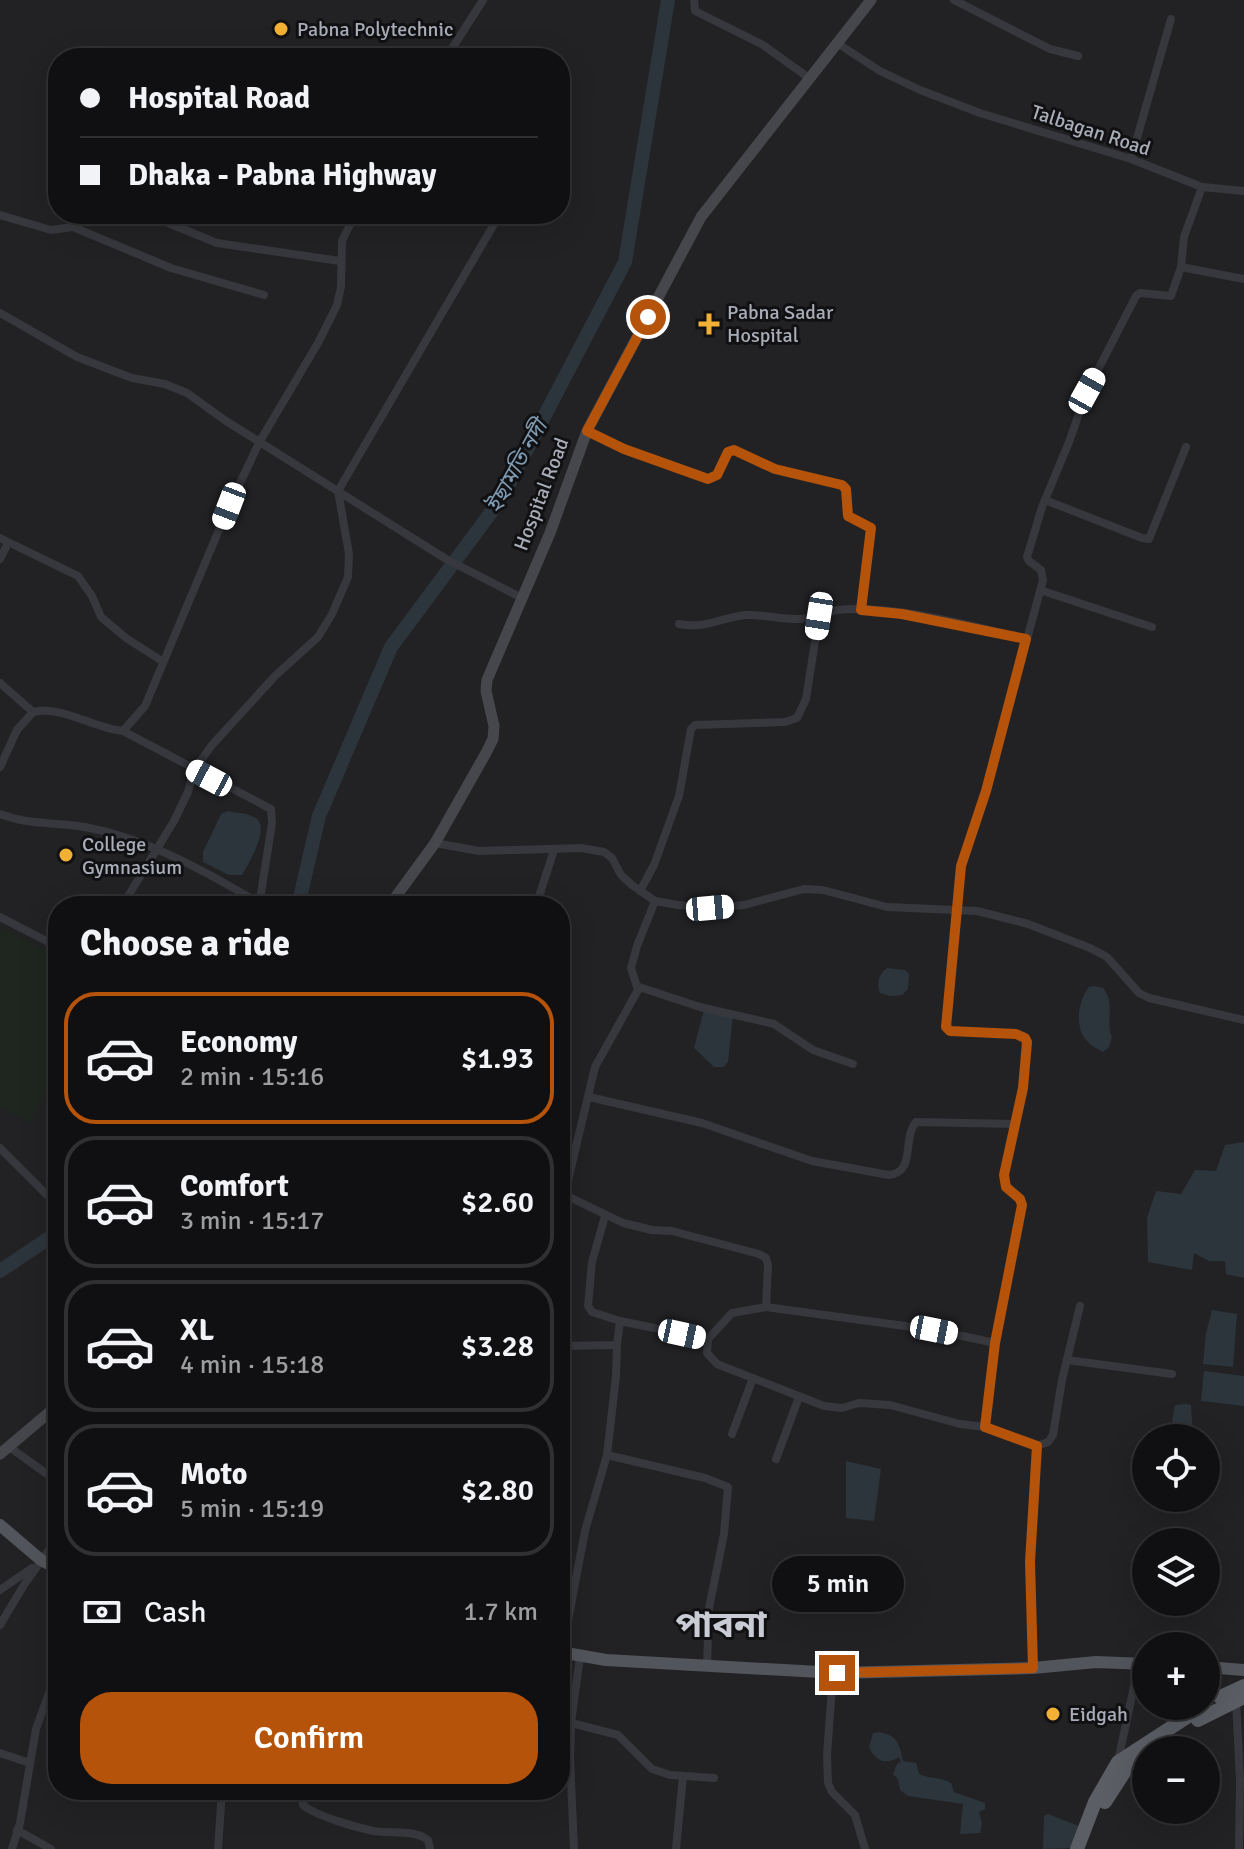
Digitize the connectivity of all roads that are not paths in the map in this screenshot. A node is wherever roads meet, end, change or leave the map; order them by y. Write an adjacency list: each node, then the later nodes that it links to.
1 (483, 0): 7 (street)
2 (694, 0): 9 (street)
3 (871, 0): 6 (main road, Hospital Road)
4 (954, 0): 8 (street)
5 (1171, 19): 10 (street)
6 (837, 43): 9 (main road, Hospital Road); 10 (street, Talbagan Road)
7 (452, 48)
8 (1078, 56)
9 (809, 78): 22 (main road, Hospital Road)
10 (1131, 159): 11 (street, Talbagan Road)
11 (1202, 187): 12 (street, Talbagan Road); 18 (street)
12 (1244, 191)
13 (0, 215): 20 (street)
14 (170, 224): 17 (street)
15 (350, 224): 17 (street)
16 (494, 224): 25 (street)
17 (340, 261): 23 (street)
18 (1181, 267): 19 (street); 26 (street)
19 (1244, 279)
20 (264, 295)
21 (0, 313): 23 (street)
22 (587, 431): 30 (main road, Hospital Road); 31 (street)
23 (260, 441): 25 (street); 36 (street)
24 (1186, 447): 26 (street)
25 (338, 491): 30 (street); 41 (street)
26 (1045, 500): 29 (street)
27 (4, 540): 28 (street); 36 (street)
28 (0, 559)
29 (1040, 590): 34 (street); 35 (street)
30 (520, 597): 43 (main road, Hospital Road)
31 (861, 610): 32 (street); 35 (street)
32 (819, 616): 33 (street); 46 (street)
33 (679, 624)
34 (1152, 627)
35 (1026, 639): 53 (street)
36 (162, 661): 39 (street)
37 (0, 683): 38 (street)
38 (33, 712): 39 (street); 40 (street)
39 (123, 731): 41 (street)
40 (0, 767)
41 (194, 770): 44 (street); 49 (street)
42 (0, 814): 44 (street)
43 (435, 843): 45 (street); 50 (main road, Hospital Road)
44 (155, 849): 47 (street); 48 (street)
45 (554, 850): 46 (street); 51 (street)
46 (640, 891): 52 (street)
47 (128, 896)
48 (245, 896)
49 (260, 896)
50 (396, 896)
51 (539, 896)
52 (655, 901): 53 (street); 56 (street)
53 (956, 909): 57 (street); 60 (street)
54 (0, 917): 55 (street)
55 (48, 942)
56 (639, 987): 58 (street); 59 (street)
57 (1244, 1020)
58 (853, 1064)
59 (589, 1097): 60 (street); 62 (street)
60 (1015, 1124): 70 (street)
61 (0, 1148): 63 (street)
62 (570, 1167)
63 (48, 1195)
64 (570, 1197): 65 (street)
65 (605, 1216): 67 (street); 68 (street)
66 (1080, 1306): 73 (street)
67 (766, 1307): 69 (street); 70 (street)
68 (620, 1321): 69 (street); 71 (street)
69 (708, 1339): 75 (street)
70 (995, 1343): 78 (street)
71 (617, 1345): 72 (street); 82 (street)
72 (570, 1346)
73 (1067, 1360): 74 (street); 80 (street)
74 (1172, 1374)
75 (753, 1378): 76 (street); 79 (street)
76 (799, 1397): 78 (street); 83 (street)
77 (48, 1413): 81 (main road)
78 (985, 1427): 80 (street)
79 (732, 1434)
80 (1037, 1446): 96 (street)
81 (4, 1450): 84 (street)
82 (607, 1455): 90 (street); 95 (street)
83 (776, 1459)
84 (48, 1476)
85 (0, 1525): 87 (main road)
86 (48, 1550): 87 (street)
87 (39, 1562): 88 (main road); 89 (street); 91 (street)
88 (48, 1565)
89 (0, 1590)
90 (570, 1607)
91 (0, 1625)
92 (570, 1654): 93 (main road)
93 (580, 1657): 95 (main road); 106 (street)
94 (1132, 1664): 96 (main road)
95 (707, 1666): 99 (main road)
96 (1033, 1668): 99 (main road)
97 (1220, 1668): 98 (main road)
98 (1244, 1670)
99 (833, 1673): 123 (street)
100 (48, 1694): 102 (street)
101 (1241, 1694): 103 (highway); 107 (highway); 126 (street)
102 (46, 1699): 110 (street)
103 (1220, 1700)
104 (1132, 1713): 111 (street)
105 (1185, 1720): 111 (highway)
106 (571, 1723): 112 (street); 121 (street)
107 (1174, 1736)
108 (0, 1753): 110 (street)
109 (1132, 1761): 111 (highway)
110 (30, 1763): 116 (street)
111 (1121, 1767): 124 (highway); 125 (highway)
112 (683, 1776): 113 (street); 122 (street)
113 (714, 1778)
114 (221, 1800): 119 (street)
115 (303, 1800): 120 (street)
116 (17, 1830): 117 (street); 118 (street)
117 (12, 1849)
118 (51, 1849)
119 (218, 1849)
120 (430, 1849)
121 (574, 1849)
122 (676, 1849)
123 (865, 1849)
124 (1077, 1849)
125 (1087, 1849)
126 (1239, 1849)

